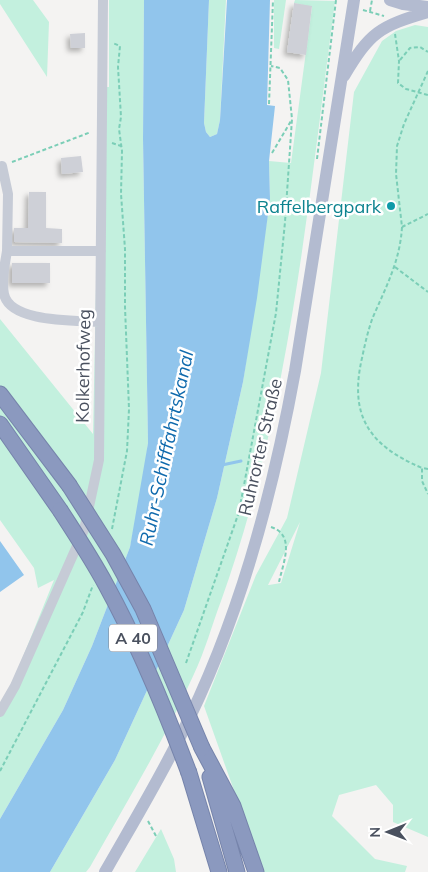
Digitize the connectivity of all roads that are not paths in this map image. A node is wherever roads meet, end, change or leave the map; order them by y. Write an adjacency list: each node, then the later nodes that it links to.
1 (103, 0): 11 (street, Kolkerhofweg)
2 (390, 0): 6 (main road)
3 (423, 0): 4 (main road)
4 (428, 2)
5 (353, 4): 8 (main road, Ruhrorter Straße)
6 (428, 7)
7 (428, 12): 8 (main road)
8 (340, 83): 17 (main road, Ruhrorter Straße)
9 (2, 166): 10 (street)
10 (7, 251): 11 (street); 12 (street)
11 (101, 251): 12 (street, Kolkerhofweg)
12 (100, 322): 15 (street, Kolkerhofweg)
13 (0, 394): 16 (highway, A 40, bridge)
14 (0, 424): 18 (highway, A 40, bridge)
15 (0, 712)
16 (202, 748): 19 (highway, A 40); 20 (highway)
17 (105, 872)
18 (219, 872)
19 (238, 872)
20 (256, 872)

